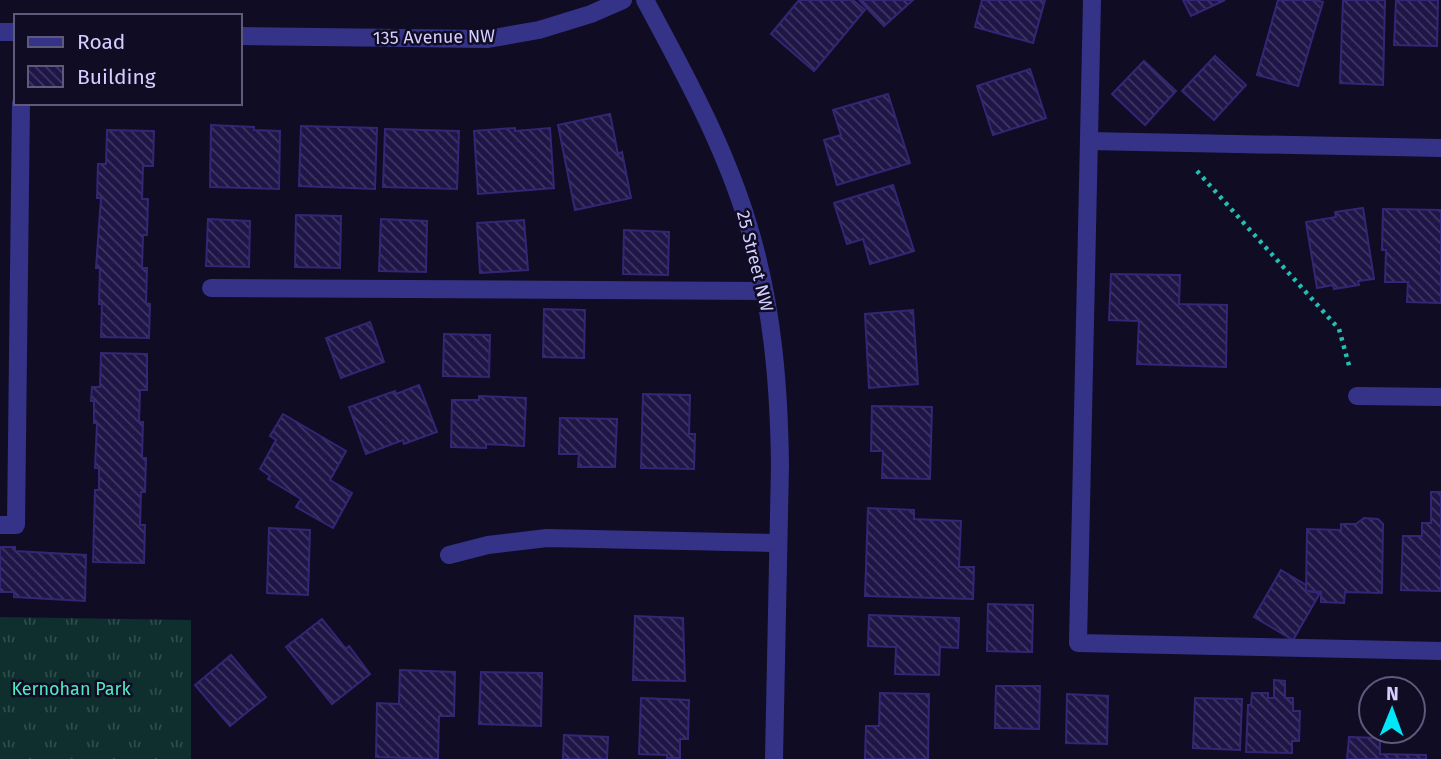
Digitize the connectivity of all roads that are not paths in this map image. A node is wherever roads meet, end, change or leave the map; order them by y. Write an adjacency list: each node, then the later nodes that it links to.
1 (624, 0): 4 (street, 135 Avenue NW)
2 (645, 0): 9 (street, 25 Street NW)
3 (1092, 0): 6 (street)
4 (242, 36)
5 (21, 105): 12 (street)
6 (1089, 141): 7 (street); 15 (street)
7 (1441, 148)
8 (211, 288): 9 (street)
9 (764, 291): 13 (street, 25 Street NW)
10 (1357, 396): 11 (street)
11 (1441, 397)
12 (0, 526)
13 (778, 543): 14 (street); 16 (street, 25 Street NW)
14 (449, 555)
15 (1441, 651)
16 (774, 759)

